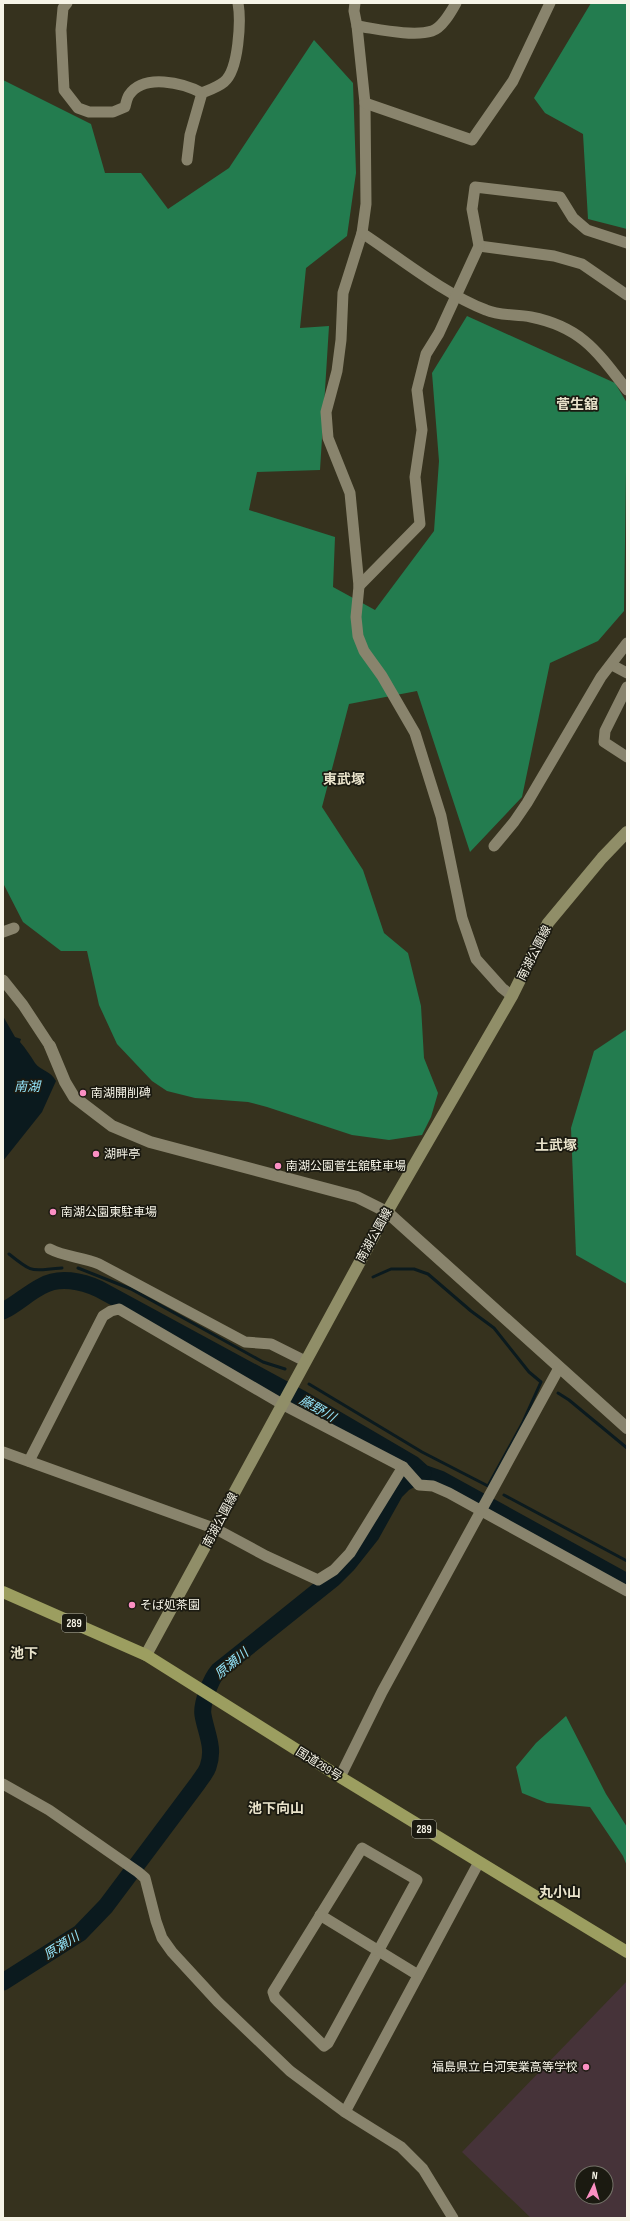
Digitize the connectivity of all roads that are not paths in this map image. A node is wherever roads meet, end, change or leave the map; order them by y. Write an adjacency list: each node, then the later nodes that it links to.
1 (67, 3): 7 (street)
2 (238, 3): 7 (street)
3 (354, 3): 6 (street)
4 (456, 3): 6 (street)
5 (550, 3): 8 (street)
6 (357, 26): 8 (street)
7 (202, 93): 9 (street)
8 (365, 103): 10 (street)
9 (187, 160)
10 (362, 233): 13 (street); 16 (street)
11 (627, 243): 12 (street)
12 (479, 246): 13 (street); 14 (street)
13 (456, 295): 15 (street); 16 (street)
14 (627, 295)
15 (627, 390)
16 (359, 586): 27 (street)
17 (627, 643): 18 (street)
18 (612, 665): 19 (street); 23 (street)
19 (627, 673)
20 (627, 687): 21 (street)
21 (626, 754)
22 (627, 832): 27 (main road, 南湖公園線)
23 (494, 846)
24 (14, 928): 25 (street)
25 (3, 932)
26 (3, 980): 28 (street)
27 (512, 996): 29 (main road, 南湖公園線)
28 (50, 1046): 29 (street)
29 (387, 1212): 31 (main road, 南湖公園線); 32 (street)
30 (50, 1249): 31 (street)
31 (305, 1361): 33 (main road, 南湖公園線)
32 (559, 1368): 34 (street); 38 (street)
33 (282, 1404): 36 (street); 37 (street); 39 (main road, 南湖公園線)
34 (627, 1428)
35 (3, 1452): 36 (street)
36 (29, 1461): 39 (street)
37 (410, 1475): 38 (street); 39 (street)
38 (480, 1510): 40 (street); 43 (street)
39 (216, 1529): 42 (main road, 南湖公園線)
40 (627, 1591)
41 (3, 1592): 42 (highway, 国道289号 / 289)
42 (146, 1655): 43 (highway, 国道289号 / 289)
43 (340, 1777): 45 (highway, 国道289号 / 289)
44 (3, 1784): 50 (street)
45 (479, 1862): 48 (highway, 国道289号 / 289); 49 (street)
46 (320, 1915): 47 (street); 47 (street); 47 (street)
47 (379, 1949): 49 (street)
48 (627, 1952)
49 (418, 1975): 50 (street)
50 (345, 2112): 51 (street)
51 (453, 2218)

